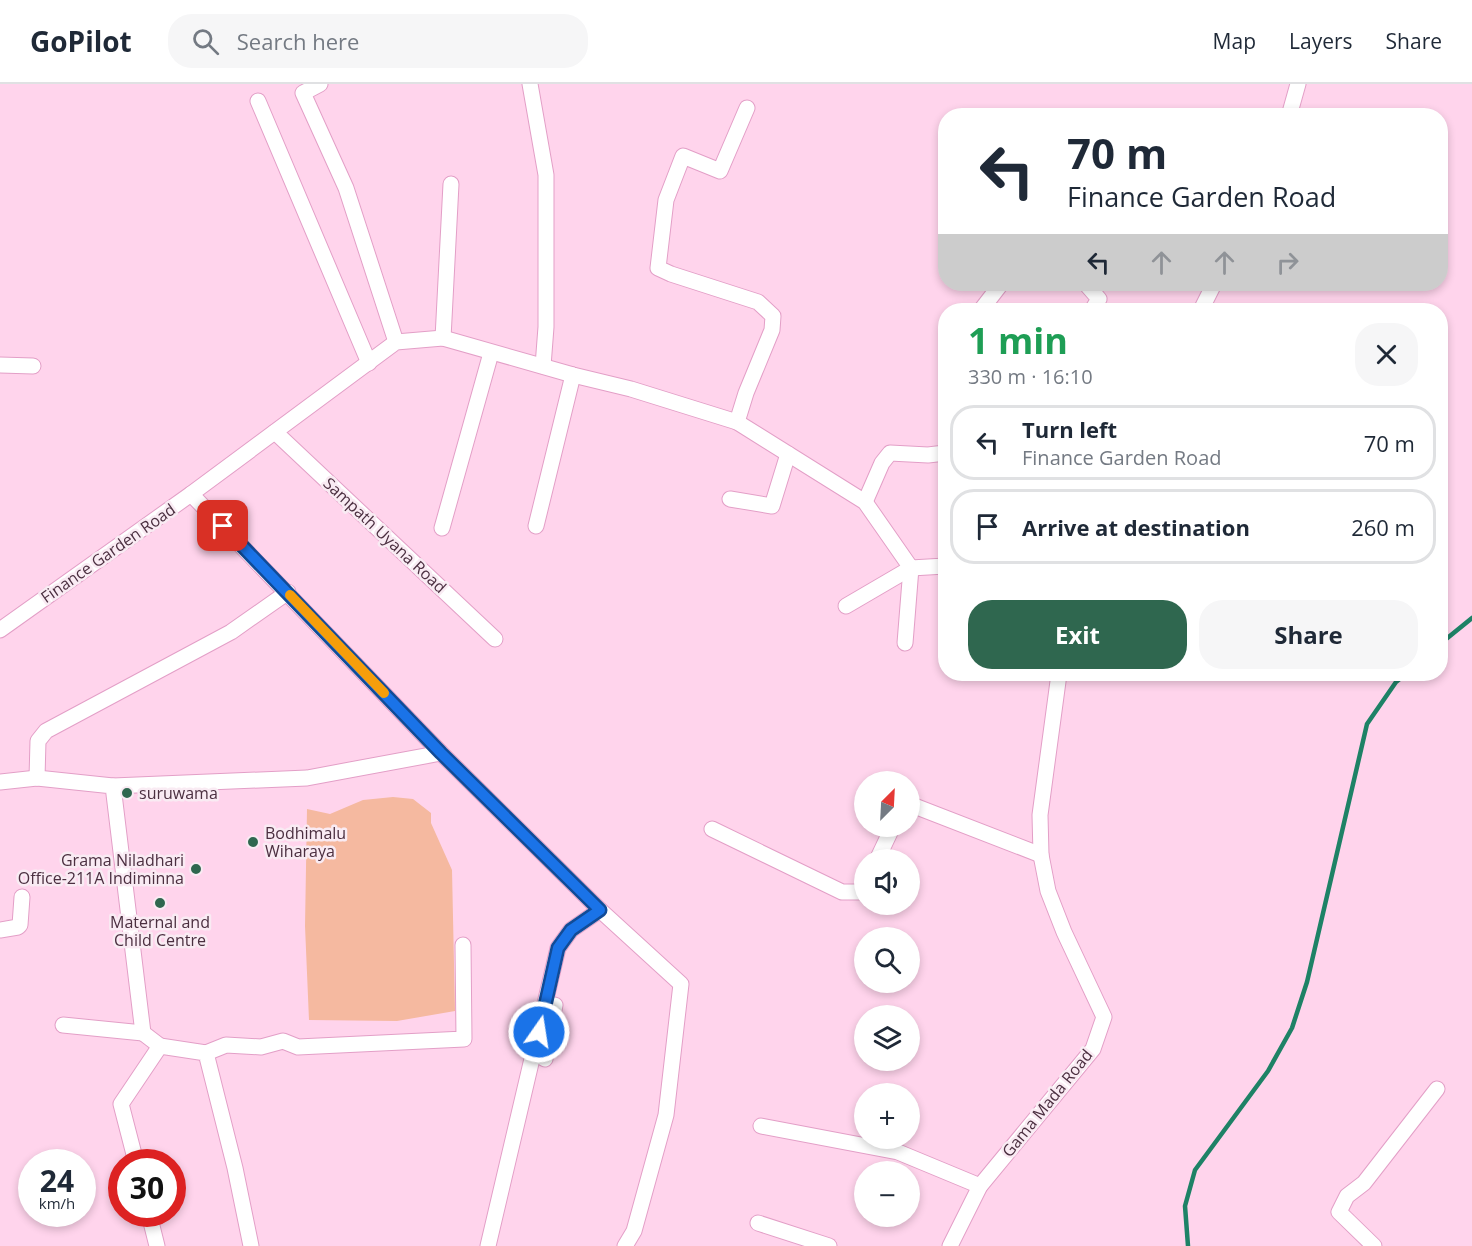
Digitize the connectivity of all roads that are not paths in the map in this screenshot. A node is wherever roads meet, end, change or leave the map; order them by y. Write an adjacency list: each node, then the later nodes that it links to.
1 (320, 84): 13 (street)
2 (530, 84): 18 (street)
3 (1298, 84): 6 (street)
4 (258, 101): 15 (street)
5 (747, 108): 20 (street)
6 (1291, 108)
7 (451, 184): 12 (street)
8 (996, 291): 10 (street)
9 (1092, 291): 11 (street)
10 (986, 303)
11 (1096, 303)
12 (443, 338): 13 (street); 14 (street)
13 (396, 342): 15 (street)
14 (491, 353): 18 (street); 28 (street)
15 (369, 363): 21 (street)
16 (0, 365): 17 (street)
17 (33, 366)
18 (543, 366): 19 (street)
19 (573, 375): 20 (street); 27 (street)
20 (737, 422): 22 (street)
21 (275, 432): 24 (street); 34 (street, Sampath Uyana Road)
22 (788, 454): 25 (street); 26 (street)
23 (938, 454): 26 (street)
24 (191, 494): 31 (street, Finance Garden Road); 33 (street, Finance Garden Road)
25 (730, 499)
26 (865, 501): 30 (street)
27 (536, 526)
28 (442, 528)
29 (938, 566): 30 (street)
30 (911, 568): 32 (street); 35 (street)
31 (288, 592): 37 (street, Finance Garden Road); 38 (street)
32 (846, 606)
33 (0, 630)
34 (495, 639)
35 (905, 643)
36 (1058, 681): 43 (street, Gama Mada Road)
37 (441, 753): 40 (street); 46 (street, Finance Garden Road)
38 (37, 778): 39 (street); 40 (street)
39 (0, 782)
40 (113, 786): 51 (street)
41 (920, 808): 43 (street)
42 (712, 829): 44 (street)
43 (1041, 855): 58 (street, Gama Mada Road)
44 (854, 892)
45 (22, 897): 47 (street)
46 (600, 910): 54 (street); 64 (street, Finance Garden Road)
47 (0, 930)
48 (463, 945): 53 (street)
49 (555, 1005): 54 (street)
50 (63, 1025): 51 (street)
51 (143, 1033): 52 (street)
52 (160, 1046): 53 (street); 57 (street)
53 (206, 1053): 62 (street)
54 (534, 1053): 63 (street)
55 (1437, 1089): 67 (street)
56 (761, 1126): 58 (street)
57 (133, 1149)
58 (980, 1186): 66 (street, Gama Mada Road)
59 (758, 1223): 65 (street)
60 (152, 1227): 61 (street)
61 (157, 1246)
62 (251, 1246)
63 (488, 1246)
64 (625, 1246)
65 (829, 1246)
66 (950, 1246)
67 (1374, 1246)

